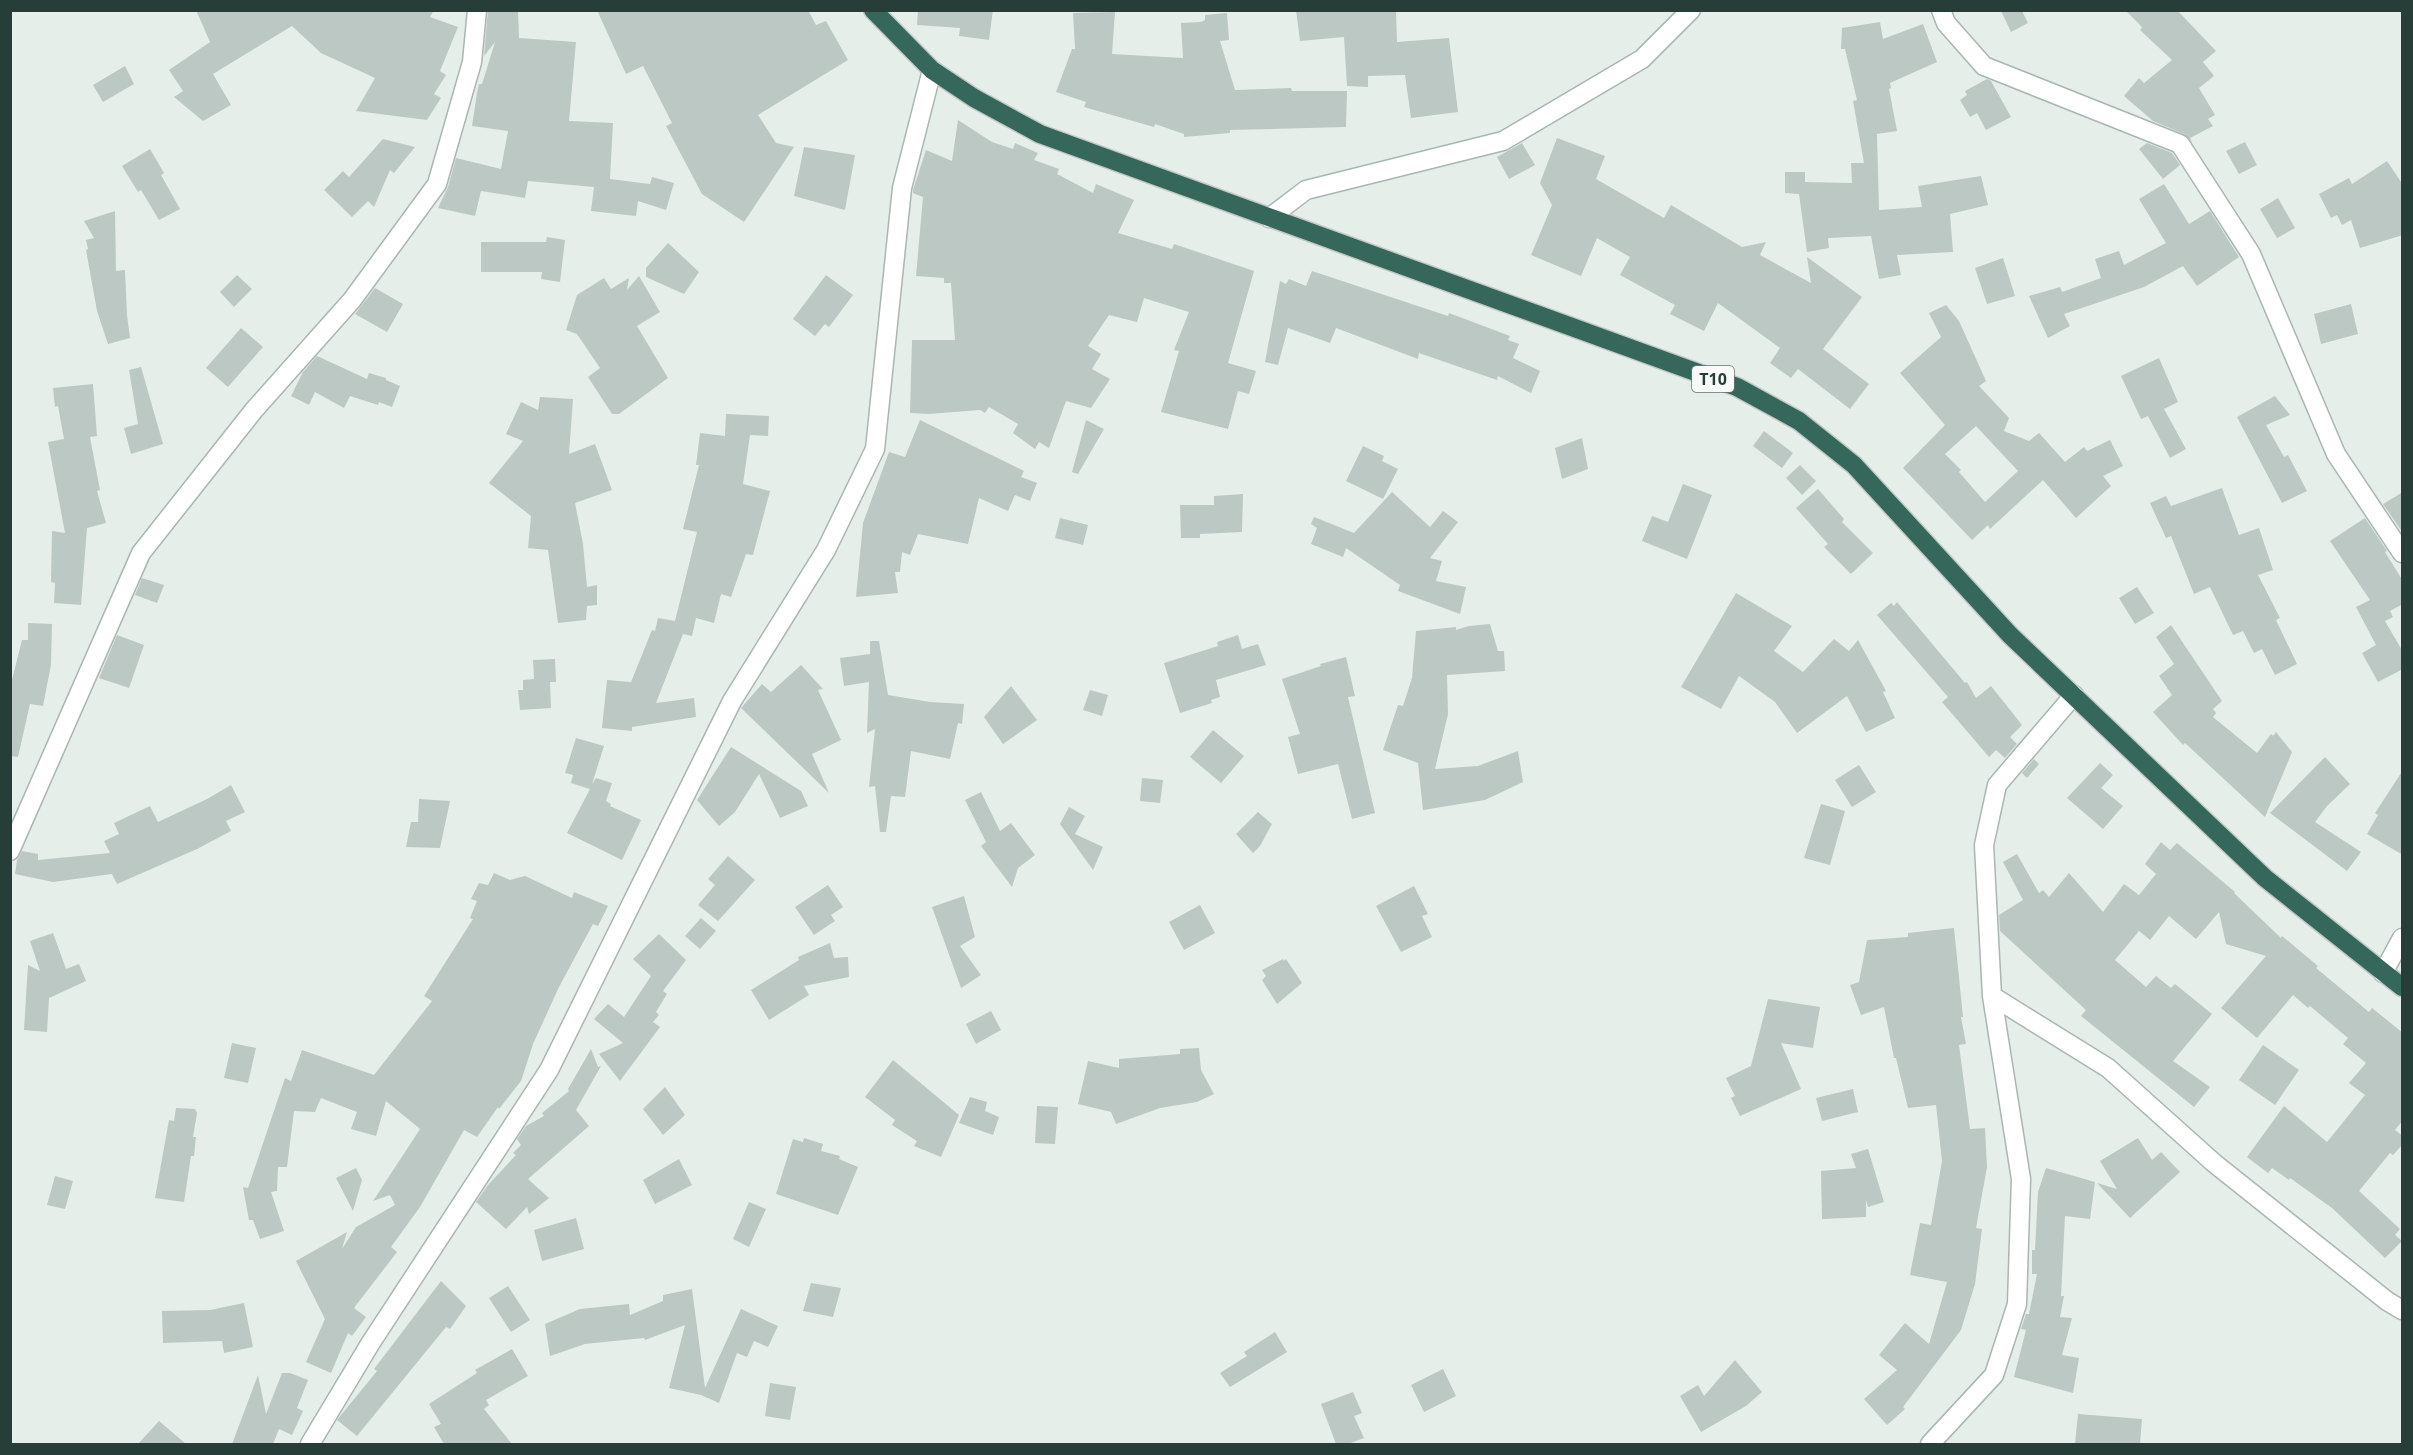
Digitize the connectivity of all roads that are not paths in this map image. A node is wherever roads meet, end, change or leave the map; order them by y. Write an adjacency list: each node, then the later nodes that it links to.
1 (477, 10): 9 (street)
2 (873, 10): 5 (highway, T10)
3 (1691, 10): 6 (street)
4 (1941, 10): 7 (street)
5 (932, 70): 6 (highway, T10); 15 (street)
6 (1269, 218): 8 (highway, T10)
7 (2403, 553)
8 (2074, 695): 11 (highway, T10); 13 (street)
9 (10, 851)
10 (2403, 938): 11 (street)
11 (2383, 973): 12 (highway, T10)
12 (2403, 987)
13 (1992, 996): 14 (street); 16 (street)
14 (2403, 1310)
15 (310, 1444)
16 (1930, 1444)

